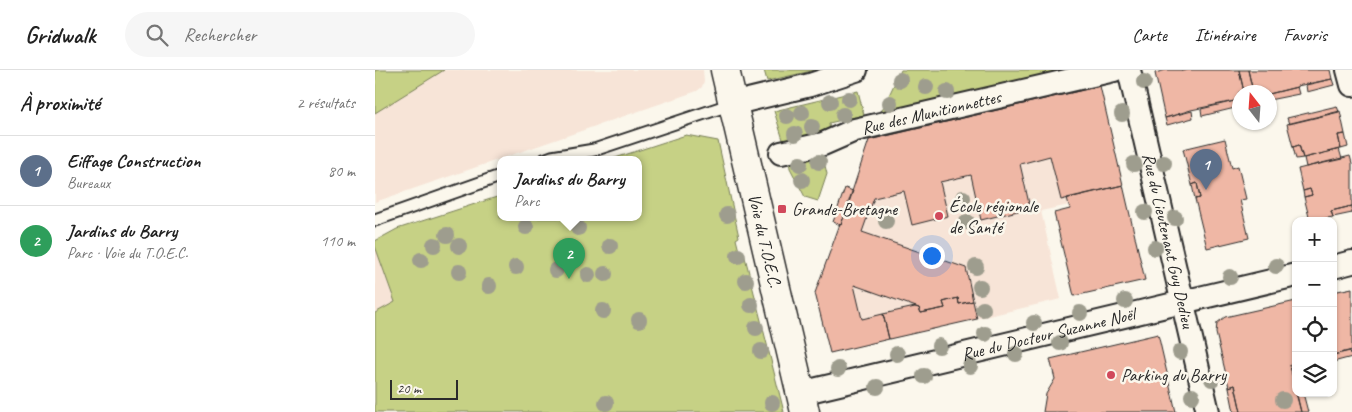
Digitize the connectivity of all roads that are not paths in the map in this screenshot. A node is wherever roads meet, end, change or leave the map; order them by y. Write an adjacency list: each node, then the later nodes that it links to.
1 (725, 70): 7 (street, Voie du T.O.E.C.)
2 (856, 70): 7 (street)
3 (1114, 70): 8 (street, Rue des Munitionnettes)
4 (1129, 70): 15 (street, Rue du Lieutenant Guy Dedieu)
5 (1348, 70): 6 (street)
6 (1352, 86)
7 (732, 104): 9 (lane); 16 (street, Voie du T.O.E.C.)
8 (781, 153)
9 (564, 156)
10 (497, 177): 11 (lane)
11 (375, 220)
12 (1352, 262): 13 (street)
13 (1337, 266)
14 (1292, 276): 15 (street, Rue du Docteur Suzanne Noël)
15 (1182, 302): 16 (street, Rue du Docteur Suzanne Noël); 17 (street, Rue du Lieutenant Guy Dedieu)
16 (803, 403)
17 (1208, 412)

